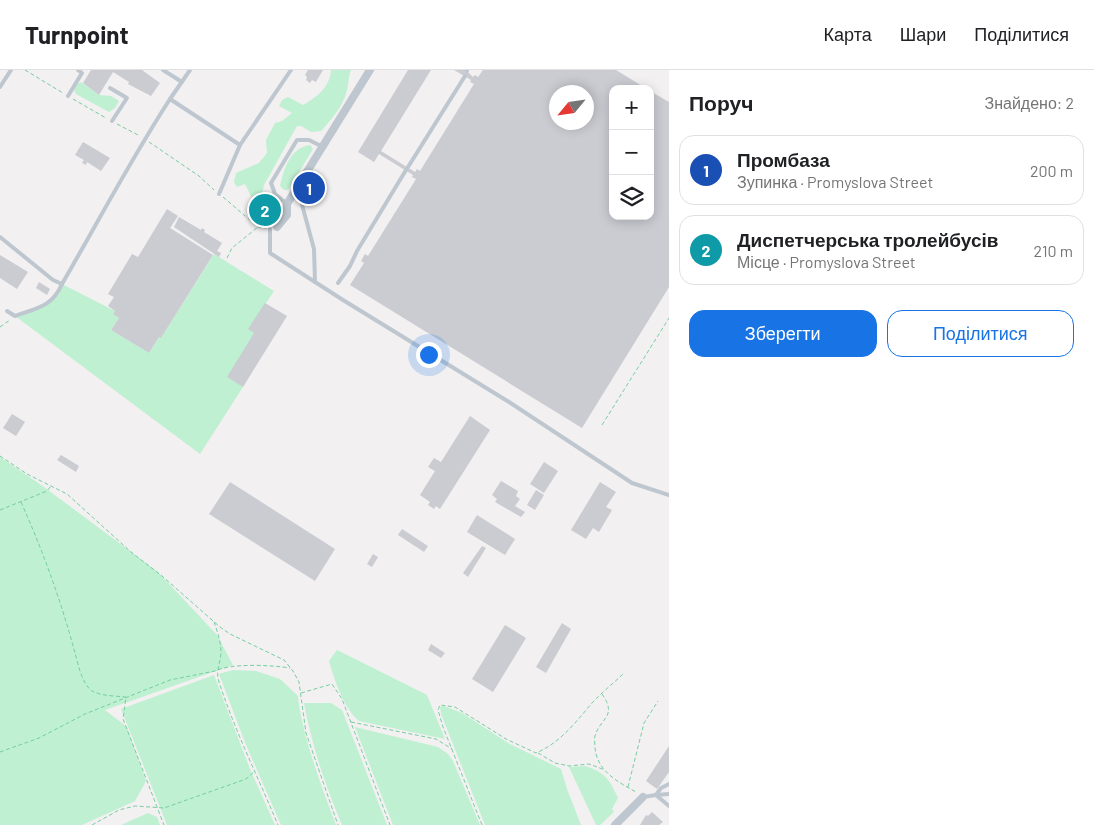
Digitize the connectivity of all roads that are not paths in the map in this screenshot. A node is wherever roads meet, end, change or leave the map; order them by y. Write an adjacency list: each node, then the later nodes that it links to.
1 (11, 70): 9 (lane)
2 (78, 70): 11 (lane)
3 (163, 70): 8 (lane)
4 (190, 70): 8 (lane)
5 (291, 70): 14 (lane)
6 (370, 70): 15 (street)
7 (464, 76): 22 (lane)
8 (182, 82): 12 (lane)
9 (0, 87)
10 (110, 88): 13 (lane)
11 (68, 96)
12 (170, 99): 14 (lane); 23 (lane)
13 (112, 121)
14 (240, 145): 17 (lane)
15 (322, 147): 16 (street); 18 (lane)
16 (297, 188): 18 (street); 21 (lane)
17 (219, 194)
18 (287, 204): 19 (street)
19 (274, 228): 21 (lane)
20 (0, 237): 23 (lane)
21 (315, 282): 25 (lane)
22 (338, 283)
23 (62, 284): 24 (lane)
24 (7, 311)
25 (669, 495)
26 (669, 784): 28 (lane)
27 (669, 794): 28 (lane)
28 (656, 795): 29 (lane); 30 (lane)
29 (643, 796): 31 (street)
30 (669, 806)
31 (616, 825)

